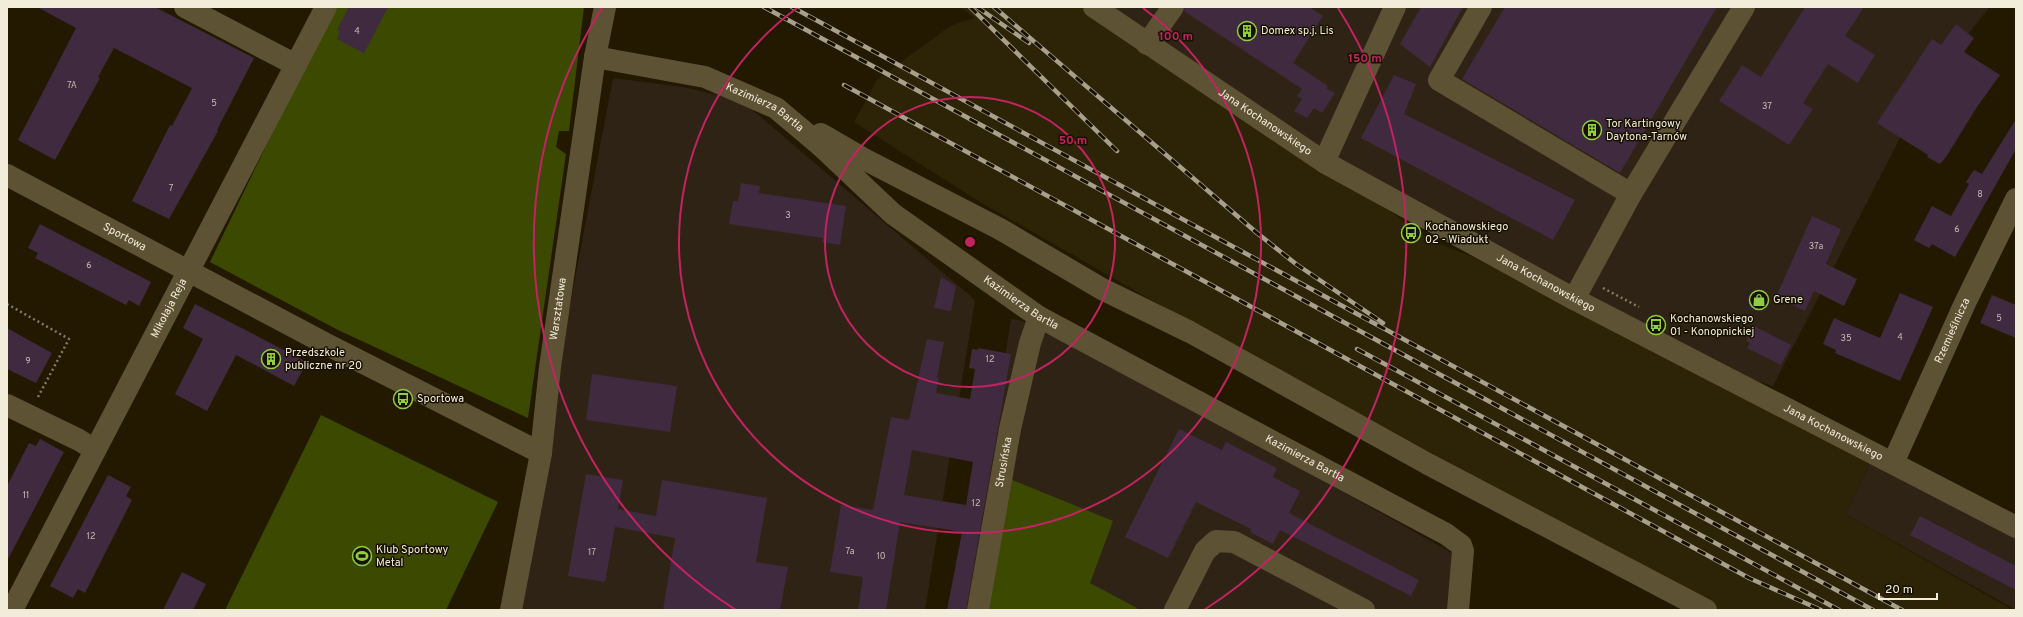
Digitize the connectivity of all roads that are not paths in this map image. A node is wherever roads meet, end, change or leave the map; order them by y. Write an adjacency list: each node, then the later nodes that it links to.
1 (185, 7): 11 (street)
2 (326, 7): 11 (street, Mikołaja Reja)
3 (605, 7): 10 (street, Warsztatowa)
4 (1094, 7): 9 (street, Jana Kochanowskiego)
5 (1173, 7): 9 (street)
6 (1396, 7): 13 (street)
7 (1481, 7): 15 (street)
8 (1744, 7): 15 (street)
9 (1147, 44): 13 (street, Jana Kochanowskiego)
10 (595, 56): 12 (street, Kazimierza Bartla); 22 (street, Warsztatowa)
11 (296, 65): 17 (street, Mikołaja Reja)
12 (776, 108): 19 (street, Kazimierza Bartla); 31 (street)
13 (1324, 162): 18 (street, Jana Kochanowskiego)
14 (7, 175): 17 (street, Sportowa)
15 (1631, 194): 18 (street)
16 (2016, 199): 23 (street, Rzemieślnicza)
17 (188, 270): 21 (street, Mikołaja Reja); 22 (street, Sportowa)
18 (1574, 299): 23 (street, Jana Kochanowskiego)
19 (1039, 317): 27 (street, Strusińska); 30 (street, Kazimierza Bartla)
20 (7, 406): 21 (street)
21 (95, 450): 25 (street, Mikołaja Reja)
22 (541, 453): 26 (street, Warsztatowa)
23 (1893, 463): 24 (street, Jana Kochanowskiego)
24 (2016, 527)
25 (12, 610)
26 (511, 610)
27 (978, 610)
28 (1176, 610): 29 (street)
29 (1364, 610)
30 (1458, 610)
31 (1706, 610)

